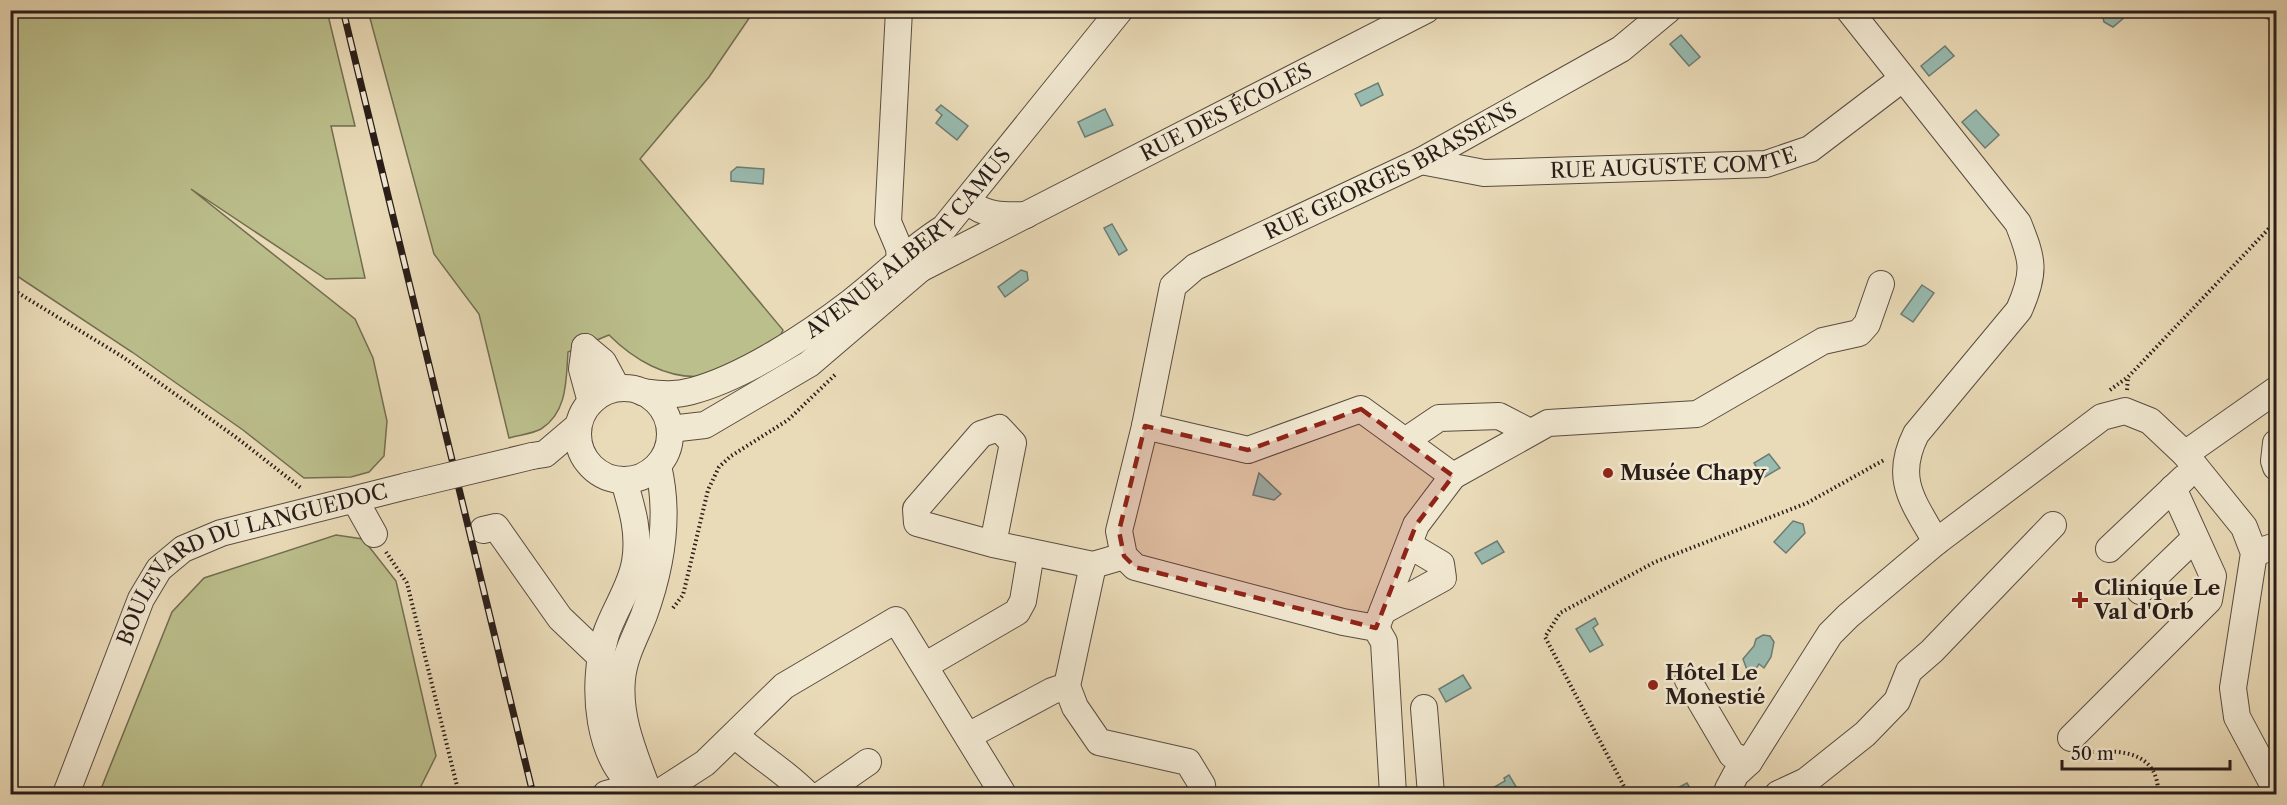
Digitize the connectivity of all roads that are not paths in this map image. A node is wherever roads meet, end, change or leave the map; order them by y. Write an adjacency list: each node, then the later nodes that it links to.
1 (899, 10): 10 (street)
2 (1120, 10): 8 (street, AVENUE ALBERT CAMUS)
3 (1426, 10): 9 (street, RUE DES ÉCOLES)
4 (1668, 10): 7 (street, RUE GEORGES BRASSENS)
5 (1849, 10): 6 (street)
6 (1902, 79): 7 (street, RUE AUGUSTE COMTE); 36 (street)
7 (1421, 161): 18 (street, RUE GEORGES BRASSENS)
8 (968, 201): 9 (street, RUE DES ÉCOLES); 10 (street, AVENUE ALBERT CAMUS)
9 (1026, 215): 11 (street, RUE DES ÉCOLES)
10 (924, 231): 11 (street); 12 (street, AVENUE ALBERT CAMUS); 12 (street)
11 (973, 244): 12 (street, RUE DES ÉCOLES)
12 (910, 265): 14 (street, AVENUE ALBERT CAMUS); 19 (street)
13 (1881, 284): 20 (street)
14 (630, 390): 16 (street); 16 (street); 19 (street)
15 (2277, 390): 24 (street)
16 (591, 402): 17 (street)
17 (578, 426): 23 (street, BOULEVARD DU LANGUEDOC); 25 (street)
18 (1145, 426): 21 (street); 42 (street, RUE GEORGES BRASSENS)
19 (670, 429): 26 (street)
20 (1530, 432): 21 (street); 28 (street)
21 (1405, 441): 28 (street)
22 (2277, 443): 27 (street)
23 (538, 455): 25 (street); 31 (street, BOULEVARD DU LANGUEDOC, bridge)
24 (2190, 461): 30 (street); 36 (street); 40 (street)
25 (588, 464): 29 (street)
26 (658, 466): 29 (street); 59 (street)
27 (2277, 467)
28 (1453, 476): 38 (street)
29 (624, 481): 46 (street)
30 (2173, 488): 35 (street); 39 (street)
31 (355, 500): 34 (street); 61 (street, BOULEVARD DU LANGUEDOC)
32 (2053, 525): 57 (street)
33 (483, 530): 46 (street)
34 (374, 534)
35 (2194, 539): 44 (street); 53 (street)
36 (1936, 542): 55 (street)
37 (993, 544): 37 (street); 41 (street)
38 (1408, 545): 45 (street); 45 (street)
39 (2109, 549)
40 (2265, 550): 56 (street)
41 (1031, 554): 43 (street); 47 (street)
42 (1124, 556): 43 (street); 45 (street)
43 (1093, 565): 49 (street)
44 (2140, 591)
45 (1380, 619): 68 (street)
46 (601, 657): 59 (street)
47 (926, 665): 51 (street); 52 (street)
48 (1688, 680): 55 (street)
49 (1067, 686): 52 (street); 67 (street)
50 (1424, 708): 69 (street)
51 (735, 735): 63 (street); 64 (street)
52 (968, 736): 66 (street)
53 (2071, 738)
54 (868, 762): 65 (street)
55 (1749, 762): 60 (street)
56 (2270, 765): 58 (street)
57 (1812, 788): 70 (street)
58 (2277, 790)
59 (642, 792): 62 (street)
60 (1738, 793)
61 (66, 795)
62 (606, 795)
63 (657, 795)
64 (807, 795)
65 (822, 795)
66 (1003, 795)
67 (1203, 795)
68 (1393, 795)
69 (1431, 795)
70 (1778, 795)

